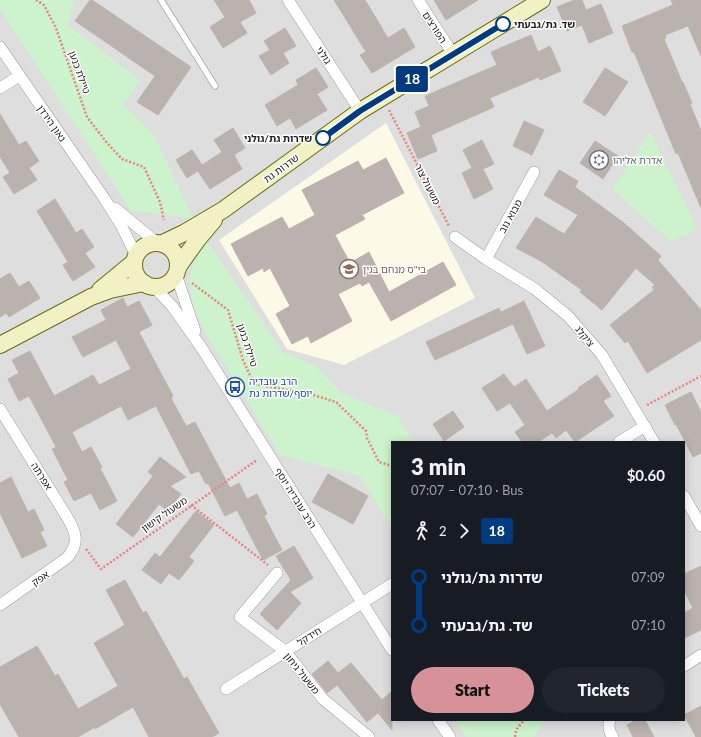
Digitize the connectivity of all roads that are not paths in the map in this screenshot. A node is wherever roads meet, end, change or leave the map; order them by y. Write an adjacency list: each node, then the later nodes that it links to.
1 (161, 0): 8 (lane)
2 (288, 0): 10 (street, גולני)
3 (418, 0): 6 (street, הפורצים)
4 (531, 3): 6 (street, שדרות גת)
5 (0, 47): 7 (street, גאון הירדן)
6 (453, 54): 10 (street, שדרות גת)
7 (19, 76): 9 (street); 12 (street, גאון הירדן)
8 (215, 86)
9 (0, 88)
10 (360, 111): 13 (street, שדרות גת)
11 (534, 172): 17 (street, מבוא נוב)
12 (104, 198): 15 (street, גאון הירדן); 16 (street, גאון הירדן)
13 (223, 210): 15 (street, שדרות גת); 18 (street, שדרות גת)
14 (455, 237): 17 (street)
15 (159, 243): 16 (street); 18 (street)
16 (135, 258): 19 (street); 20 (street)
17 (486, 259): 24 (street, ציקלג)
18 (177, 270): 19 (street); 22 (street, הרב עובדיה יוסף)
19 (149, 285): 20 (street); 22 (street, הרב עובדיה יוסף)
20 (91, 297): 21 (street)
21 (0, 345)
22 (201, 347): 32 (street, הרב עובדיה יוסף)
23 (0, 409): 29 (street, אפרתה)
24 (645, 426): 25 (street); 26 (street, ציקלג)
25 (621, 441)
26 (653, 441)
27 (685, 498): 28 (street)
28 (701, 526)
29 (75, 546): 33 (street, אפק)
30 (278, 573): 35 (street, משעול גיחון)
31 (391, 585): 32 (street, חידקל)
32 (362, 603): 34 (street, הרב עובדיה יוסף); 35 (street, חידקל)
33 (0, 605)
34 (391, 648)
35 (285, 651): 38 (street, חידקל); 41 (street, משעול גיחון)
36 (701, 655): 37 (street)
37 (685, 665)
38 (226, 689)
39 (439, 721): 42 (street)
40 (610, 721): 43 (street)
41 (369, 737)
42 (450, 737)
43 (613, 737)

